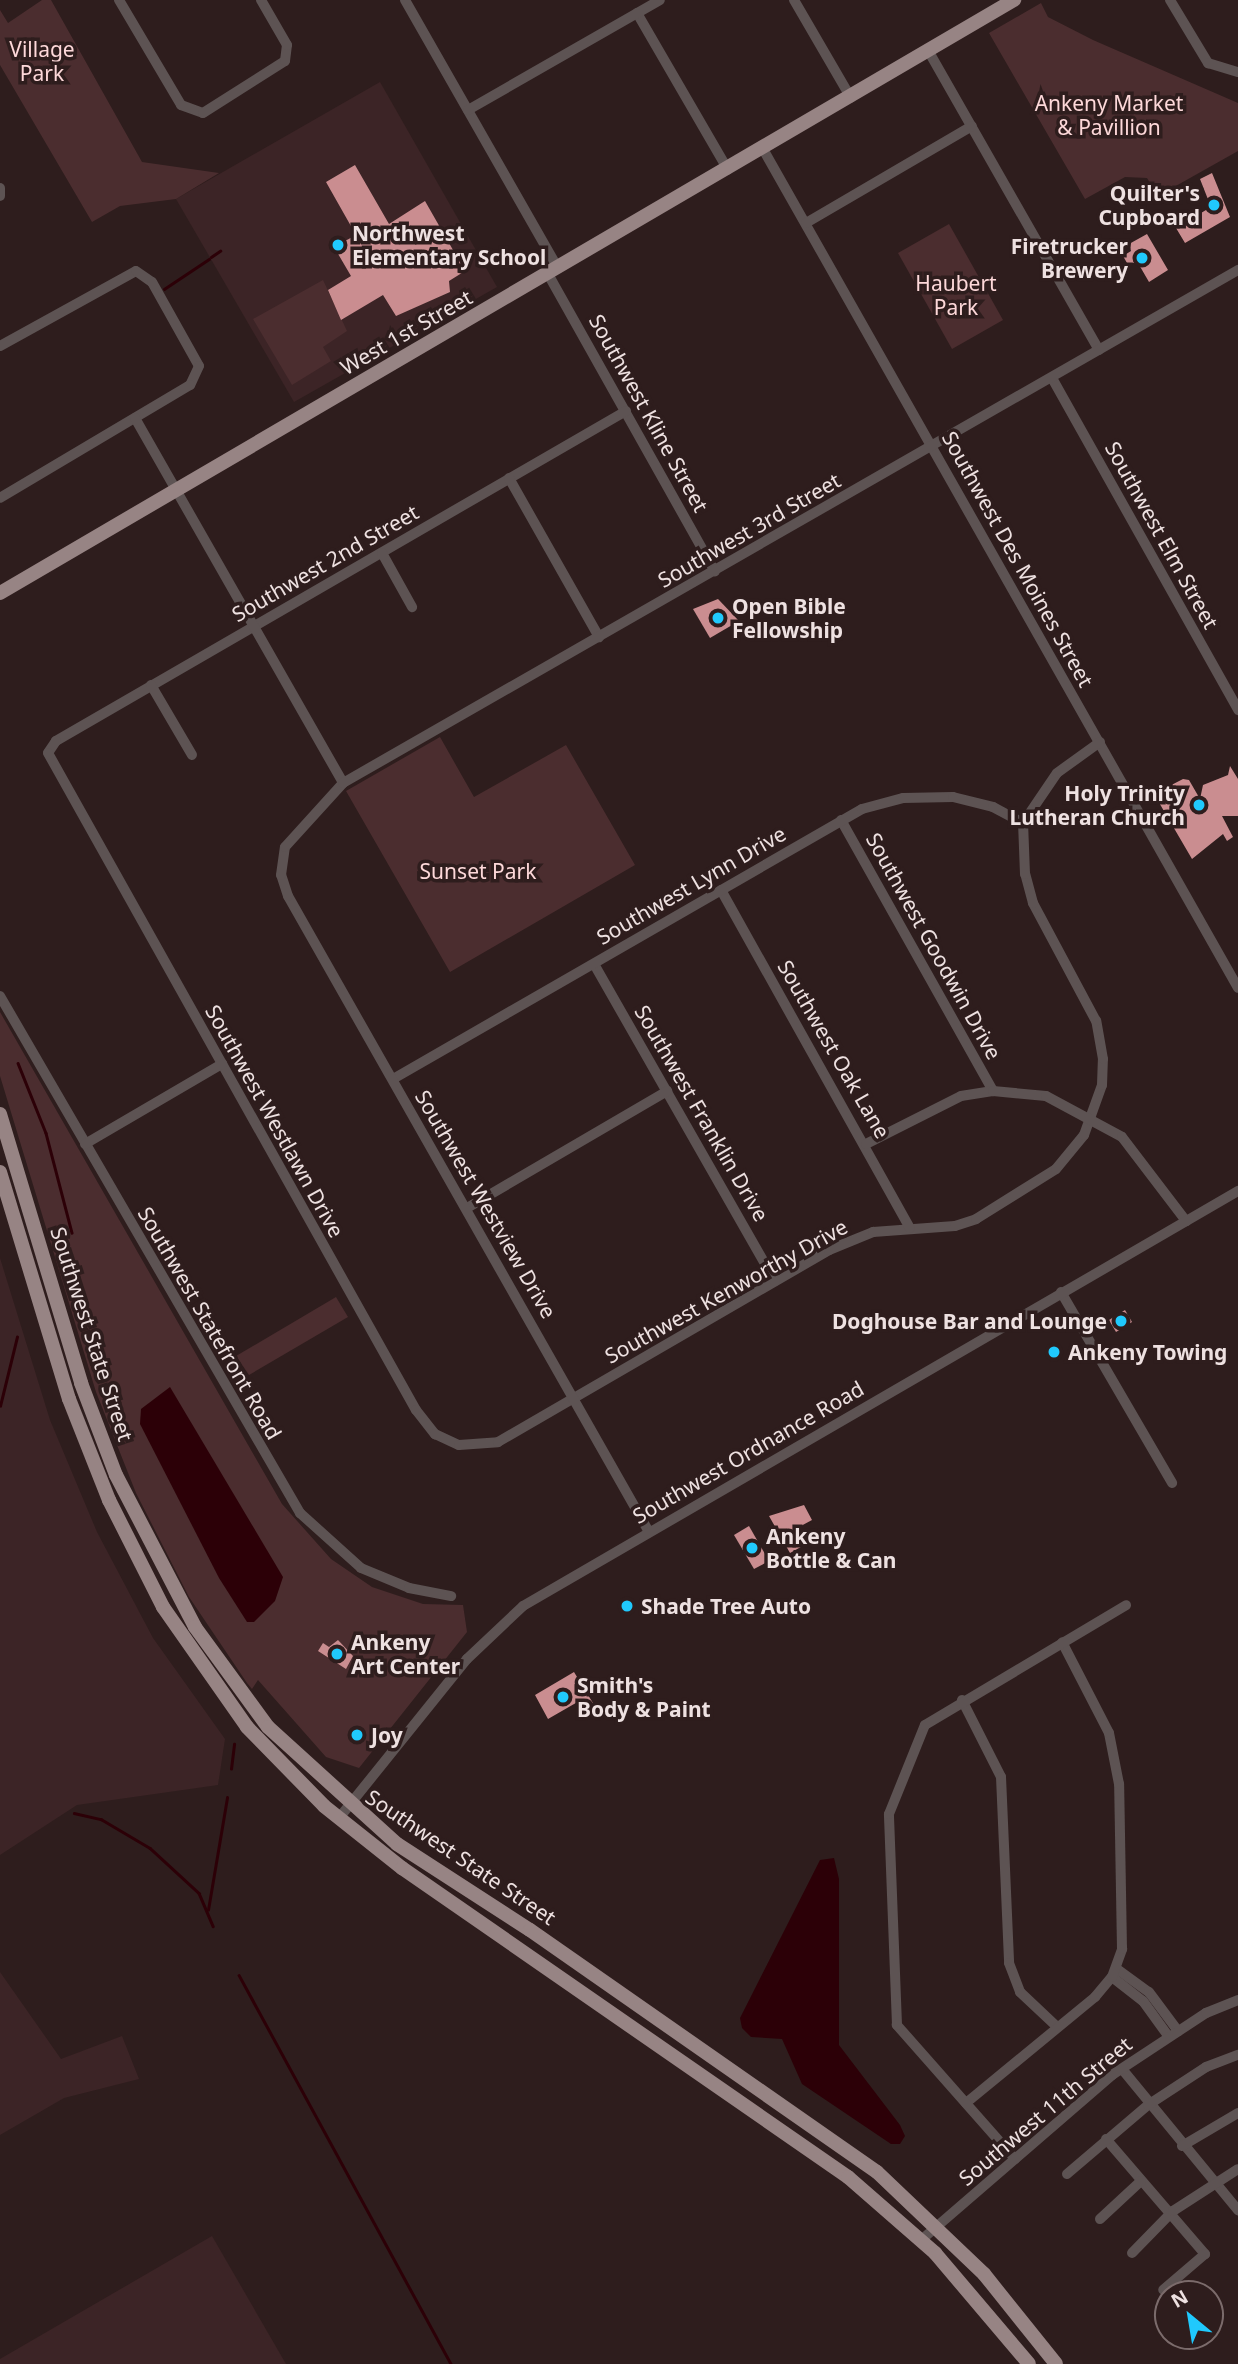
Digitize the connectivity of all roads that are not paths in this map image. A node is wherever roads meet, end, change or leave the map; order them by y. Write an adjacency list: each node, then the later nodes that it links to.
1 (119, 0): 2 (street)
2 (261, 0)
3 (405, 0): 12 (street, Southwest Kline Street)
4 (660, 0): 8 (street)
5 (794, 0): 11 (street)
6 (1014, 0): 9 (main road, West 1st Street)
7 (1170, 0): 10 (street)
8 (637, 13): 12 (street); 15 (street)
9 (929, 52): 11 (main road, West 1st Street); 13 (street)
10 (1238, 72)
11 (851, 98): 14 (main road, West 1st Street)
12 (468, 110): 20 (street, Southwest Kline Street)
13 (972, 126): 18 (street); 22 (street)
14 (763, 149): 15 (main road, West 1st Street); 18 (street, Southwest Des Moines Street)
15 (728, 170): 20 (main road, West 1st Street)
16 (0, 188): 17 (street)
17 (0, 196)
18 (806, 223): 26 (street, Southwest Des Moines Street)
19 (1238, 270): 22 (street, Southwest 3rd Street)
20 (553, 271): 24 (street, Southwest Kline Street); 28 (main road, West 1st Street)
21 (0, 346): 25 (street)
22 (1099, 350): 23 (street, Southwest 3rd Street)
23 (1052, 378): 26 (street, Southwest 3rd Street); 37 (street, Southwest Elm Street)
24 (626, 411): 27 (street, Southwest 2nd Street); 31 (street, Southwest Kline Street)
25 (135, 418): 28 (street); 29 (street)
26 (933, 446): 31 (street, Southwest 3rd Street); 38 (street, Southwest Des Moines Street)
27 (509, 478): 30 (street, Southwest 2nd Street); 35 (street)
28 (176, 490): 32 (main road, West 1st Street); 34 (street)
29 (0, 498)
30 (382, 553): 33 (street); 34 (street, Southwest 2nd Street)
31 (715, 571): 35 (street, Southwest 3rd Street)
32 (0, 593)
33 (412, 607)
34 (254, 626): 36 (street, Southwest 2nd Street); 41 (street)
35 (599, 637): 41 (street, Southwest 3rd Street)
36 (151, 685): 39 (street, Southwest 2nd Street); 40 (street)
37 (1238, 710)
38 (1100, 742): 43 (street); 47 (street, Southwest Des Moines Street)
39 (48, 753): 49 (street, Southwest Westlawn Drive)
40 (192, 755)
41 (343, 783): 45 (street, Southwest 3rd Street)
42 (841, 820): 43 (street, Southwest Lynn Drive); 44 (street, Southwest Lynn Drive); 52 (street, Southwest Goodwin Drive)
43 (1023, 823): 54 (street, Southwest Kenworthy Drive)
44 (721, 890): 46 (street, Southwest Lynn Drive); 56 (street, Southwest Oak Lane)
45 (288, 896): 50 (street, Southwest Westview Drive)
46 (594, 964): 50 (street, Southwest Lynn Drive); 51 (street, Southwest Franklin Drive)
47 (1238, 988)
48 (1, 999): 55 (street, Southwest Statefront Road)
49 (222, 1064): 55 (street); 65 (street, Southwest Westlawn Drive)
50 (393, 1079): 59 (street, Southwest Westview Drive)
51 (667, 1091): 59 (street); 62 (street, Southwest Franklin Drive)
52 (993, 1091): 54 (street); 56 (street)
53 (0, 1114): 72 (main road, Southwest State Street)
54 (1091, 1117): 60 (street); 61 (street, Southwest Kenworthy Drive)
55 (85, 1144): 68 (street, Southwest Statefront Road)
56 (866, 1144): 61 (street, Southwest Oak Lane)
57 (0, 1172): 73 (main road, Southwest State Street)
58 (1238, 1191): 60 (street, Southwest Ordnance Road)
59 (467, 1208): 64 (street, Southwest Westview Drive)
60 (1186, 1220): 63 (street, Southwest Ordnance Road)
61 (910, 1228): 62 (street, Southwest Kenworthy Drive)
62 (775, 1281): 64 (street, Southwest Kenworthy Drive)
63 (1061, 1292): 66 (street); 67 (street, Southwest Ordnance Road)
64 (574, 1398): 65 (street, Southwest Kenworthy Drive); 67 (street, Southwest Westview Drive)
65 (510, 1436)
66 (1172, 1483)
67 (649, 1532): 72 (street, Southwest Ordnance Road)
68 (451, 1596)
69 (1126, 1605): 70 (street)
70 (1062, 1642): 71 (street); 74 (street)
71 (962, 1700): 76 (street); 80 (street)
72 (349, 1806): 73 (street, Southwest Ordnance Road); 93 (main road, Southwest State Street)
73 (338, 1818): 94 (main road, Southwest State Street)
74 (1114, 1973): 76 (street); 77 (street)
75 (1238, 2000): 77 (street, Southwest 11th Street)
76 (1055, 2025): 80 (street)
77 (1173, 2034): 79 (street, Southwest 11th Street)
78 (1238, 2054): 81 (street)
79 (1122, 2069): 81 (street); 85 (street, Southwest 11th Street)
80 (966, 2103): 85 (street)
81 (1148, 2105): 83 (street); 84 (street)
82 (1238, 2113): 84 (street)
83 (1107, 2139): 87 (street); 88 (street)
84 (1182, 2146): 89 (street)
85 (1015, 2159): 93 (street, Southwest 11th Street)
86 (1238, 2169): 89 (street)
87 (1067, 2174)
88 (1141, 2181): 91 (street); 92 (street)
89 (1214, 2183): 90 (street); 91 (street)
90 (1238, 2210)
91 (1173, 2211): 95 (street); 96 (street)
92 (1100, 2219)
93 (938, 2227): 94 (street, Southwest 11th Street); 98 (main road, Southwest State Street)
94 (920, 2241): 97 (main road, Southwest State Street)
95 (1132, 2253)
96 (1175, 2280)
97 (1029, 2364)
98 (1056, 2364)

